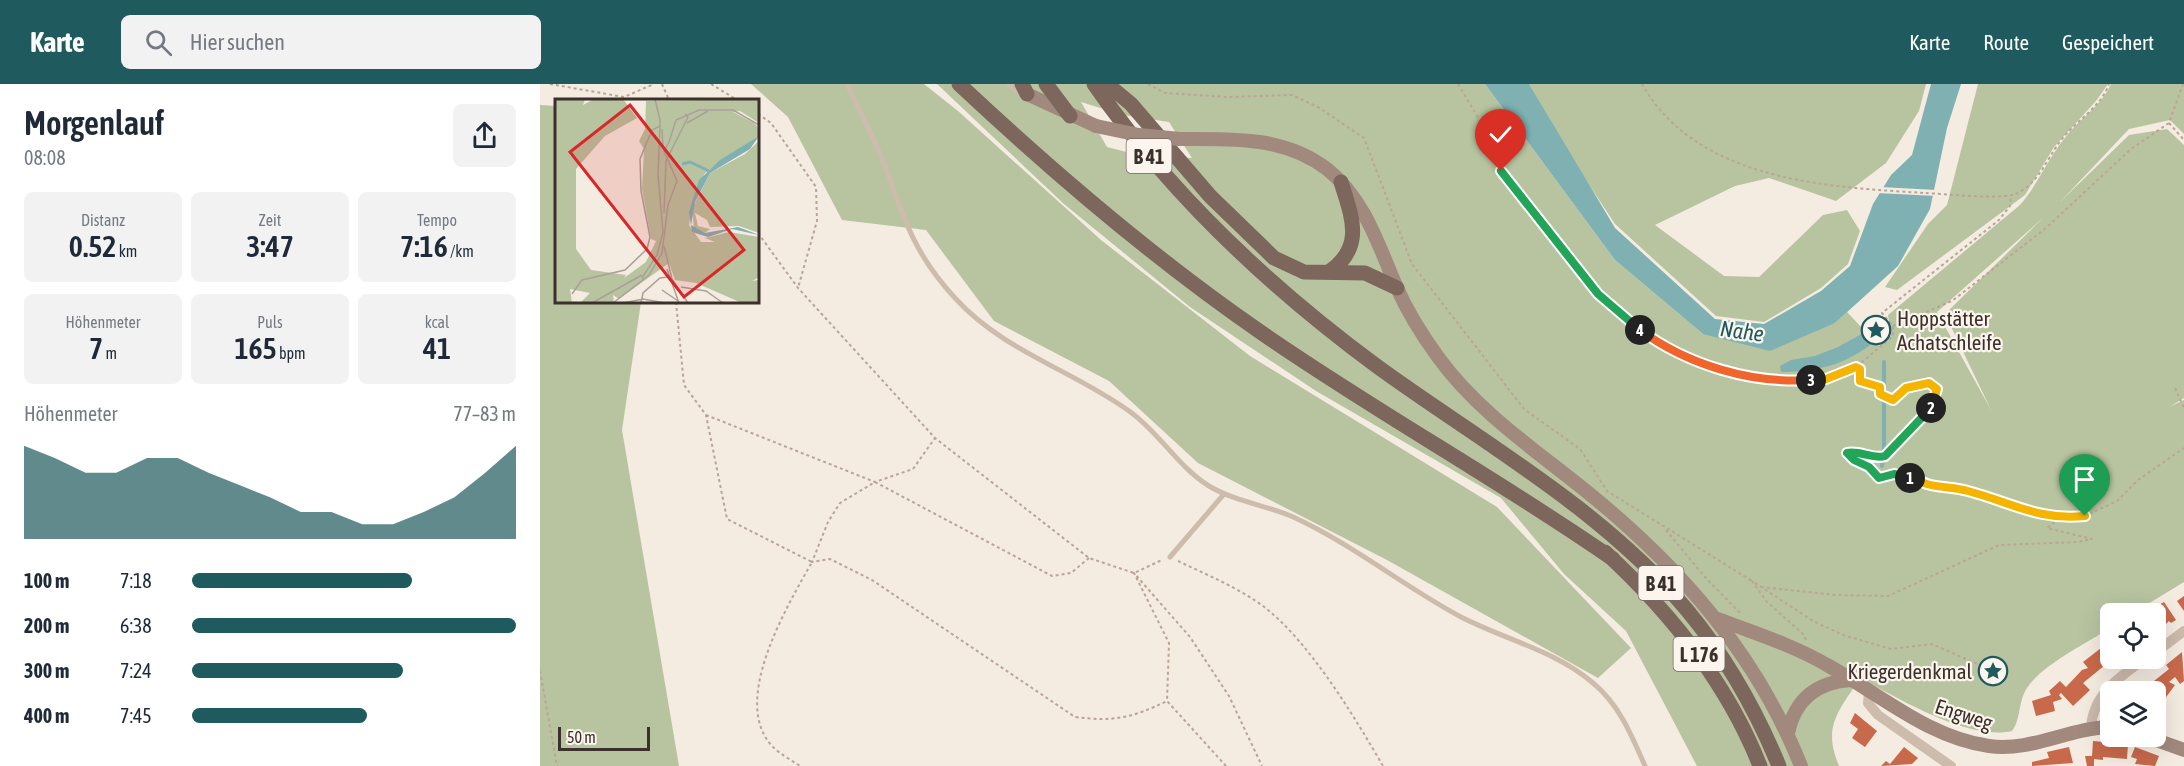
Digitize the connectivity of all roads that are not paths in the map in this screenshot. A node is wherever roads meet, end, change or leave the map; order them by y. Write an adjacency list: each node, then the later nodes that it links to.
1 (847, 84): 13 (lane)
2 (959, 84): 15 (main road)
3 (1011, 84): 7 (street)
4 (1046, 84): 8 (main road)
5 (1094, 84): 12 (main road, B 41)
6 (1107, 84): 10 (main road)
7 (1024, 89): 8 (main road, L 176)
8 (1070, 116): 9 (main road, L 176, bridge)
9 (1341, 182): 10 (main road); 11 (main road, L 176)
10 (1329, 272): 11 (main road)
11 (1397, 288): 16 (main road, L 176)
12 (1491, 445): 15 (main road, L 176); 29 (main road, B 41)
13 (1224, 494): 14 (lane); 27 (lane)
14 (1170, 557)
15 (1613, 559): 28 (main road, L 176)
16 (1718, 620): 20 (main road, Engweg); 24 (main road, L 176)
17 (2184, 631): 18 (street)
18 (2166, 644)
19 (2131, 669): 22 (street)
20 (1851, 680): 21 (main road, Engweg); 24 (main road)
21 (1869, 693): 22 (main road, Engweg); 31 (street)
22 (2091, 728): 23 (main road, Engweg)
23 (2100, 728)
24 (1788, 733): 30 (main road, L 176)
25 (2166, 744): 26 (main road)
26 (2184, 750)
27 (1645, 766)
28 (1761, 766)
29 (1779, 766)
30 (1801, 766)
31 (1951, 766)

